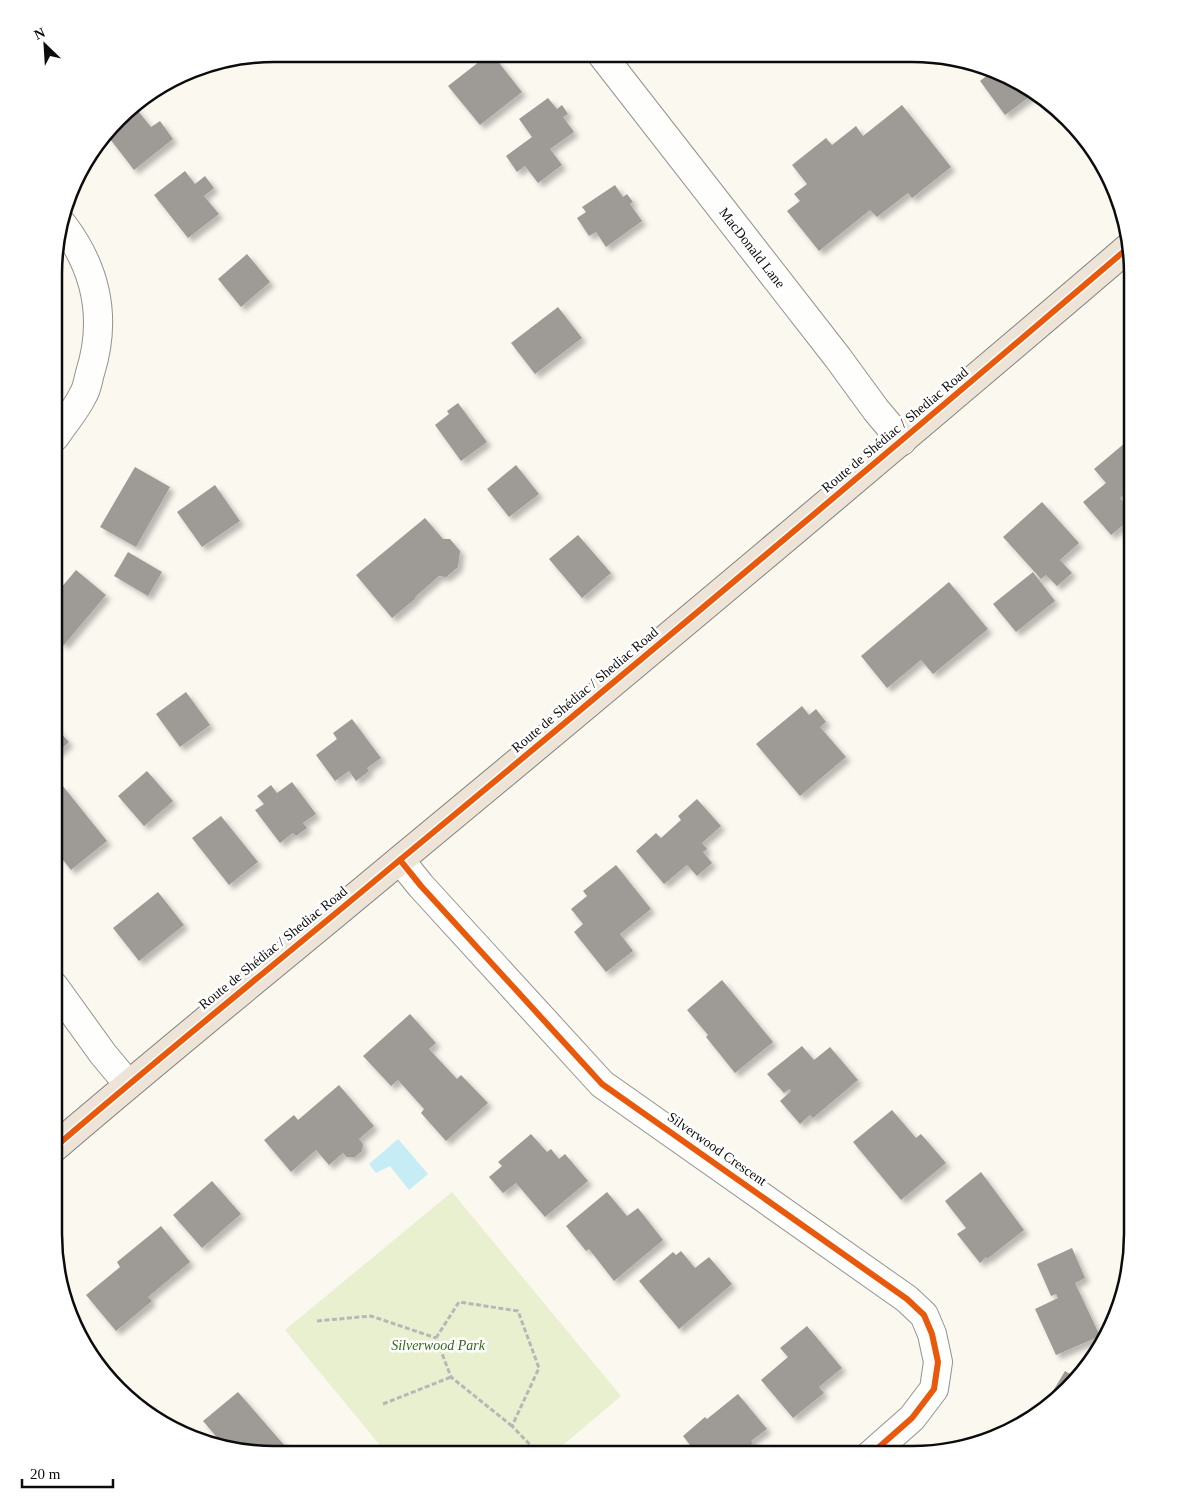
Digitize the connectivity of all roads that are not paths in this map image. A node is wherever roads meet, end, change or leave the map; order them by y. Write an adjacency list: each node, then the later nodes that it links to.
1 (607, 62): 5 (street, MacDonald Lane)
2 (67, 231): 4 (street)
3 (1122, 253): 5 (main road, Route de Shédiac / Shediac Road)
4 (62, 427)
5 (902, 441): 6 (main road, Route de Shédiac / Shediac Road)
6 (400, 860): 8 (main road, Route de Shédiac / Shediac Road); 10 (street, Silverwood Crescent)
7 (62, 997): 8 (street)
8 (128, 1084): 9 (main road, Route de Shédiac / Shediac Road)
9 (62, 1141)
10 (880, 1446)

